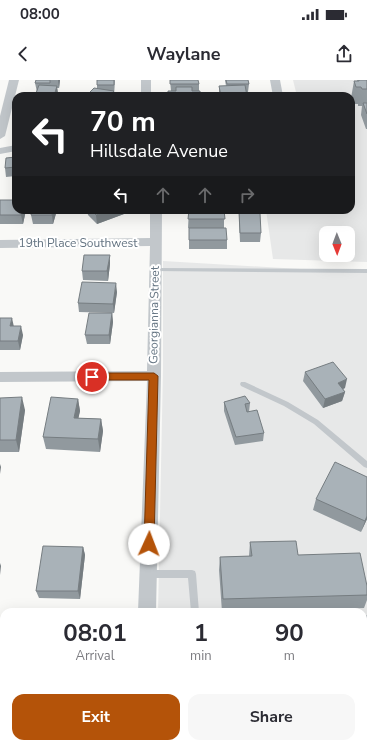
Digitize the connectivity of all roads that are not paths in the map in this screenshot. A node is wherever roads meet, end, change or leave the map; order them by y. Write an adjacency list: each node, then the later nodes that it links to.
1 (146, 80): 5 (street)
2 (275, 80): 6 (street)
3 (14, 81): 4 (street); 7 (street)
4 (0, 83)
5 (146, 92)
6 (277, 92)
7 (0, 136)
8 (12, 149): 9 (street)
9 (0, 151)
10 (156, 214): 11 (street, Georgianna Street)
11 (155, 242): 12 (street, 19th Place Southwest); 13 (street, Georgianna Street)
12 (0, 244)
13 (155, 270): 14 (lane); 15 (street, Georgianna Street)
14 (367, 271)
15 (154, 376): 16 (street); 19 (street, Georgianna Street)
16 (0, 377)
17 (243, 384): 18 (lane)
18 (367, 465)
19 (148, 574): 20 (street, Georgianna Street); 21 (lane)
20 (147, 608)
21 (195, 608)

